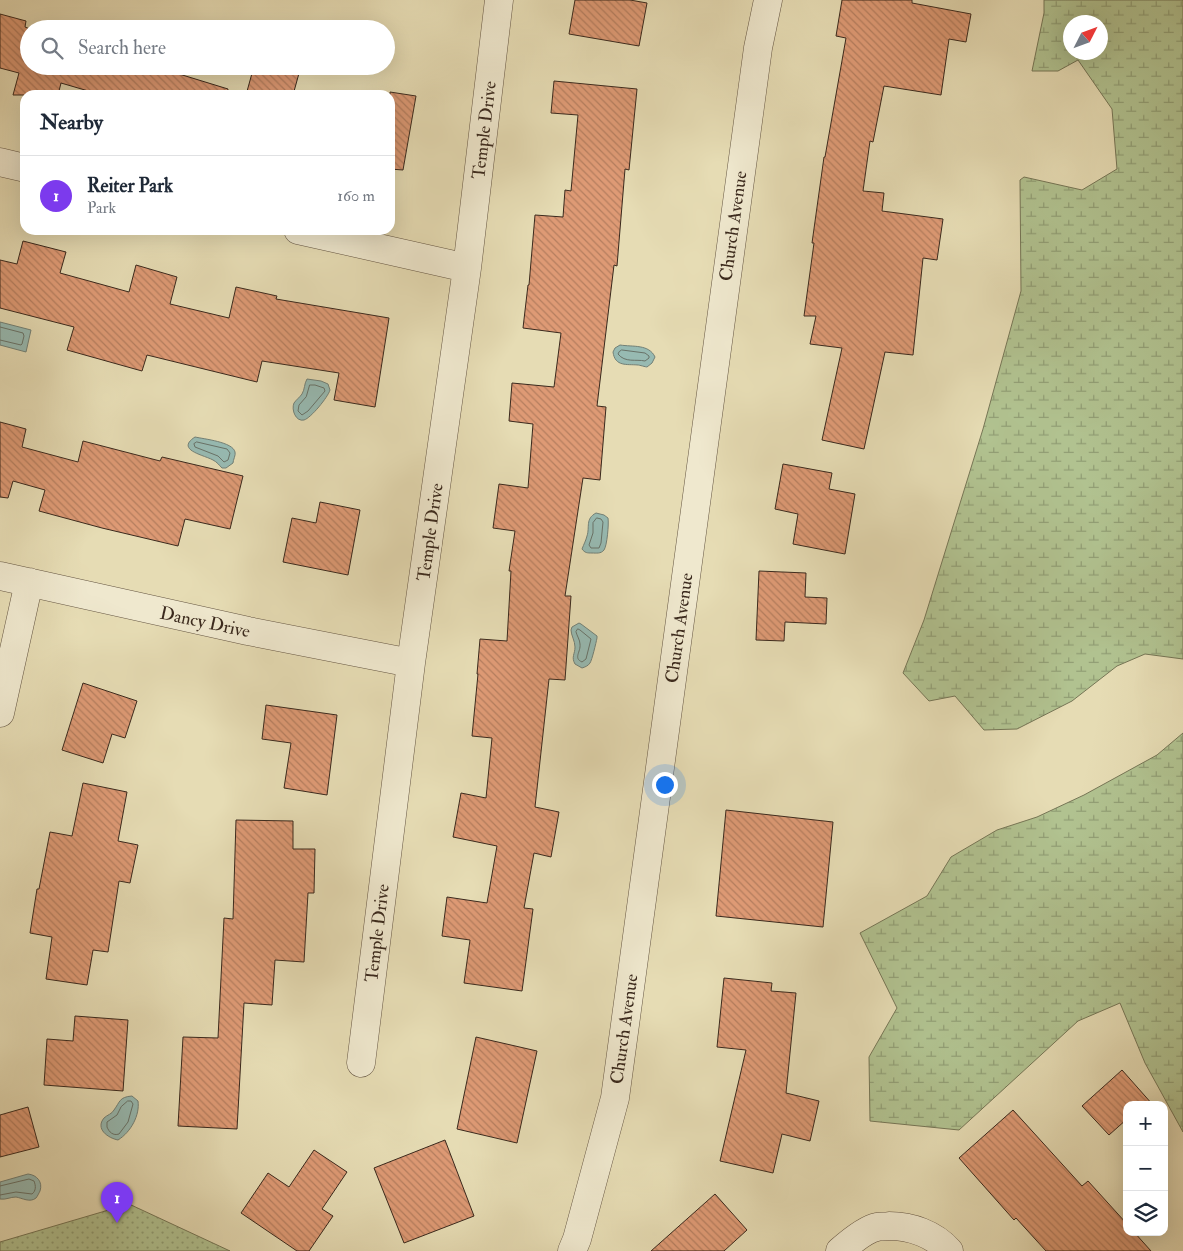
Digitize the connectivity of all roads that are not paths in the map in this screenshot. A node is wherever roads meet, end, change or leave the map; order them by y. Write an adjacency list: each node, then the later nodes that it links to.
1 (499, 0): 6 (street, Temple Drive)
2 (768, 0): 12 (street, Church Avenue)
3 (0, 162): 4 (street)
4 (20, 167)
5 (320, 235): 6 (street)
6 (467, 268): 9 (street, Temple Drive)
7 (0, 576): 8 (street, Dancy Drive)
8 (28, 582): 9 (street, Dancy Drive); 10 (street)
9 (411, 663): 11 (street, Temple Drive)
10 (0, 713)
11 (361, 1063)
12 (572, 1251)
13 (840, 1251): 14 (street)
14 (949, 1251)

